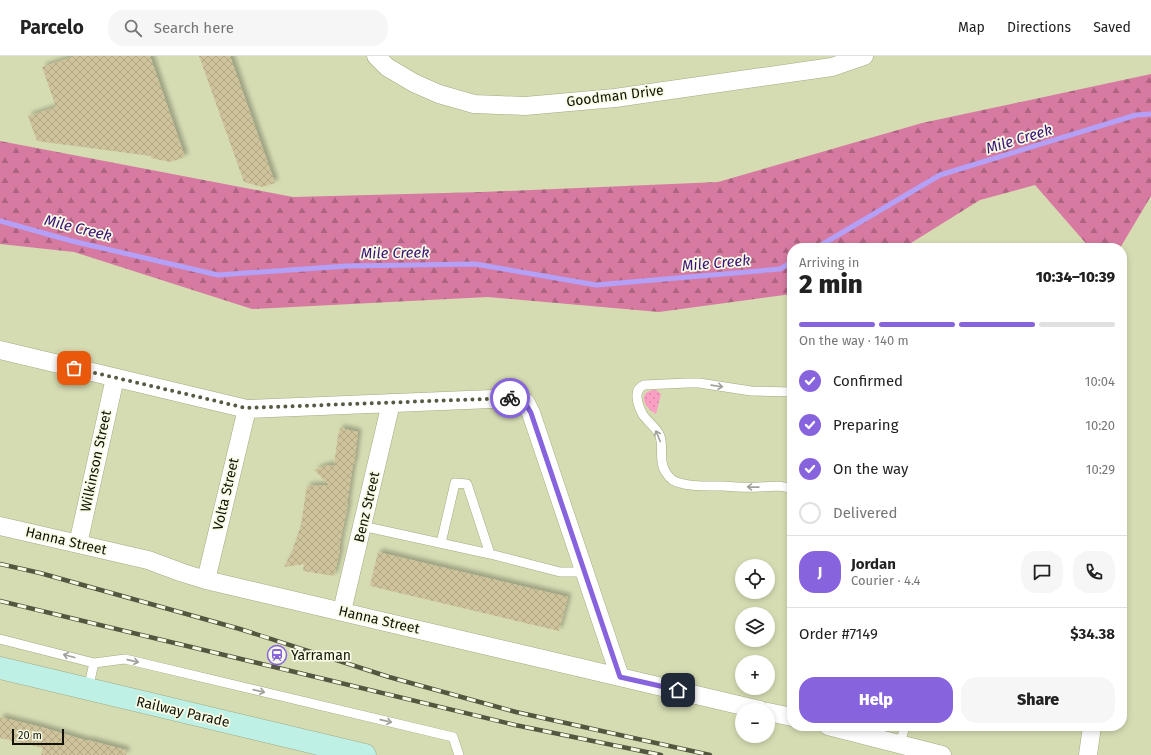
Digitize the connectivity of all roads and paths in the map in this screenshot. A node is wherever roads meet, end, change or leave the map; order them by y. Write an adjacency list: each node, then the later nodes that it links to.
1 (376, 56): 2 (street, Goodman Drive)
2 (864, 56)
3 (0, 350): 4 (street)
4 (115, 378): 7 (street); 12 (street, Wilkinson Street)
5 (787, 392): 8 (lane, one-way to 5)
6 (391, 403): 7 (street); 10 (street, Benz Street); 14 (street)
7 (246, 408): 15 (street, Volta Street)
8 (787, 487)
9 (0, 526): 12 (street, Hanna Street)
10 (362, 526): 11 (lane); 16 (street, Benz Street)
11 (441, 543): 13 (lane); 13 (lane)
12 (78, 544): 15 (street, Hanna Street)
13 (490, 554): 14 (lane)
14 (584, 572): 20 (street)
15 (206, 580): 16 (street, Hanna Street)
16 (342, 611): 20 (street, Hanna Street)
17 (0, 639): 18 (lane, one-way to 17)
18 (94, 663): 21 (lane); 30 (lane, one-way to 30)
19 (0, 668): 21 (main road, Railway Parade)
20 (620, 677): 22 (street, Hanna Street)
21 (88, 689): 29 (main road, Railway Parade)
22 (735, 704)
23 (775, 714): 24 (street)
24 (787, 717)
25 (848, 731): 28 (street)
26 (904, 731): 28 (lane)
27 (1091, 731): 32 (street)
28 (900, 744): 31 (street)
29 (365, 755)
30 (459, 755)
31 (942, 755)
32 (1088, 755)

